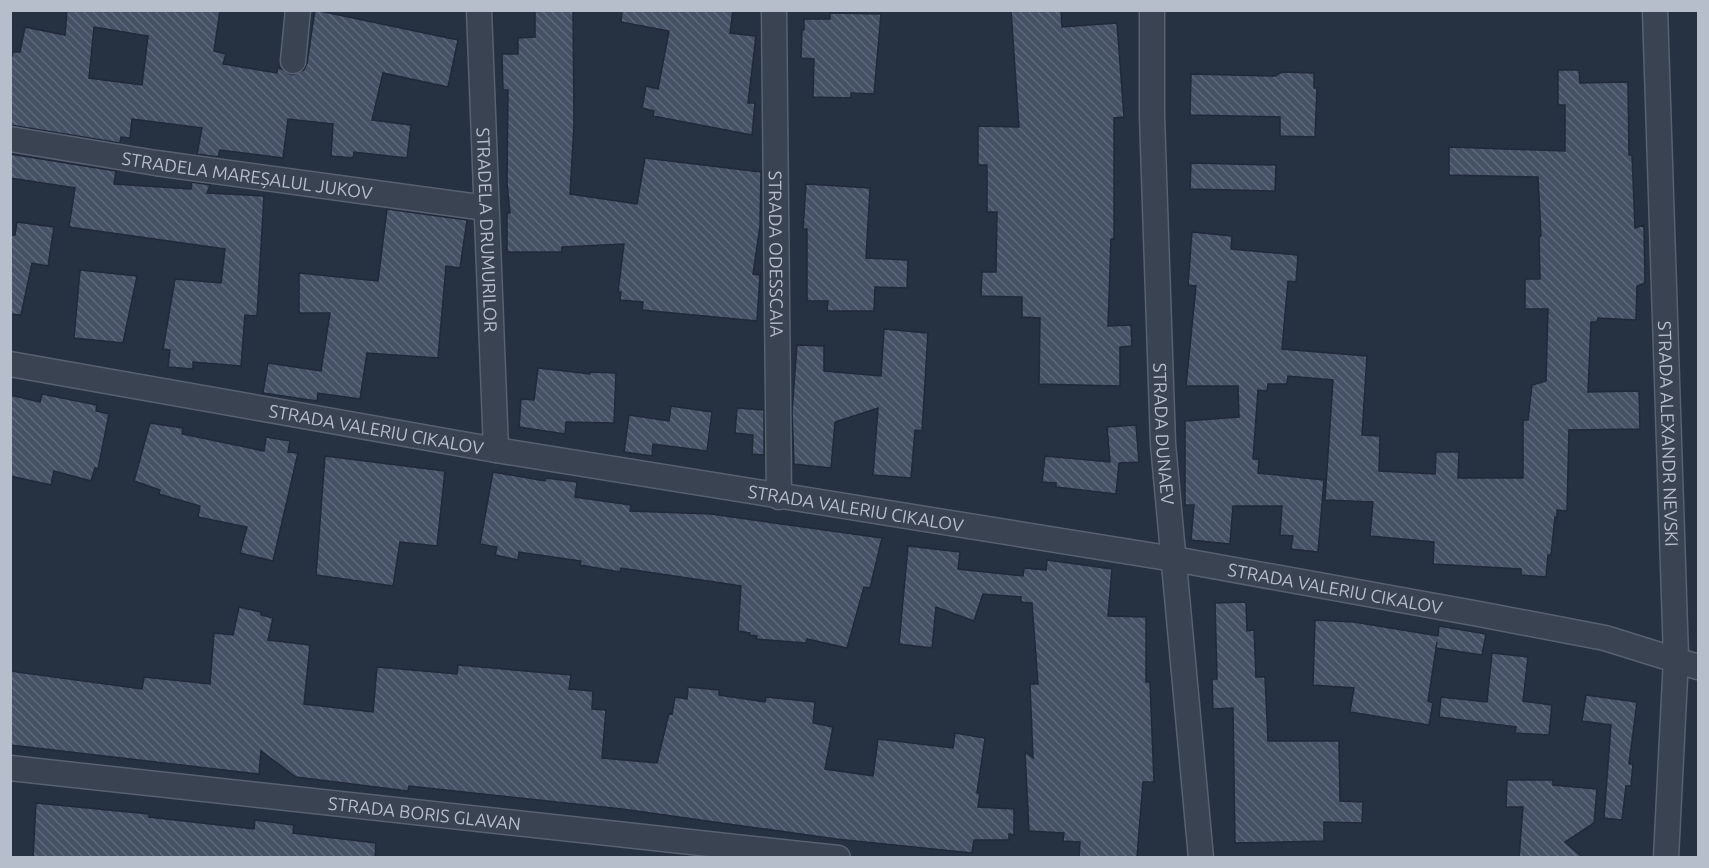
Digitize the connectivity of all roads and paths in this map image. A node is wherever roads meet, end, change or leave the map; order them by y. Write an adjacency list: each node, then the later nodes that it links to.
1 (298, 10): 6 (street)
2 (479, 10): 8 (street, STRADELA DRUMURILOR)
3 (774, 10): 11 (street, STRADA ODESSCAIA)
4 (1152, 10): 12 (street, STRADA DUNAEV)
5 (1655, 10): 13 (street, STRADA ALEXANDR NEVSKI)
6 (293, 61)
7 (10, 139): 8 (street, STRADELA MAREȘALUL JUKOV)
8 (486, 208): 10 (street, STRADELA DRUMURILOR)
9 (10, 364): 10 (street, STRADA VALERIU CIKALOV)
10 (496, 450): 11 (street, STRADA VALERIU CIKALOV)
11 (779, 497): 12 (street, STRADA VALERIU CIKALOV)
12 (1174, 560): 13 (street, STRADA VALERIU CIKALOV); 16 (street, STRADA DUNAEV)
13 (1687, 662): 17 (street, STRADA ALEXANDR NEVSKI)
14 (10, 768): 15 (street, STRADA BORIS GLAVAN)
15 (838, 858)
16 (1201, 858)
17 (1666, 858)

